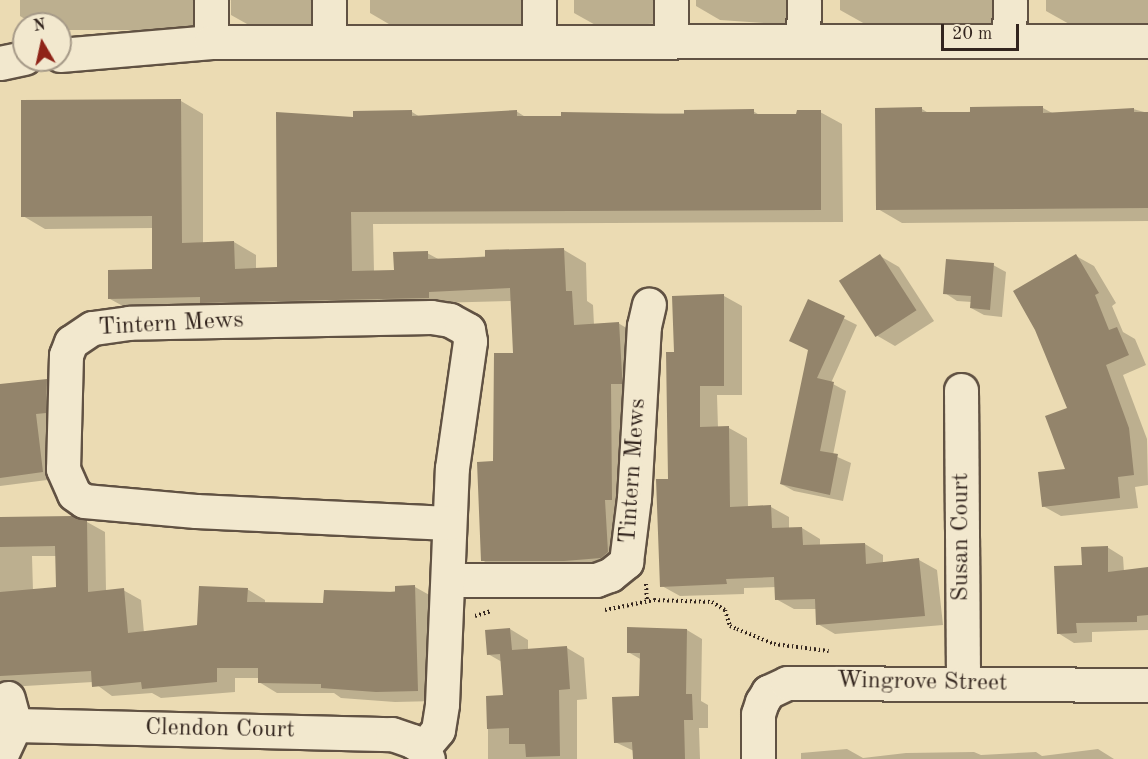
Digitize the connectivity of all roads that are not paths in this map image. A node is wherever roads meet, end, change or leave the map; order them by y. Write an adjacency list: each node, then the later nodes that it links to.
1 (212, 0): 10 (street)
2 (329, 0): 11 (street)
3 (539, 0): 12 (street)
4 (671, 0): 13 (street)
5 (804, 0): 7 (street)
6 (1010, 0): 8 (street)
7 (803, 41): 8 (street); 13 (street)
8 (1009, 41): 9 (street)
9 (1148, 41)
10 (211, 42): 11 (street); 14 (street)
11 (329, 42): 12 (street)
12 (539, 42): 13 (street)
13 (671, 42)
14 (72, 54)
15 (649, 305): 18 (street, Tintern Mews)
16 (961, 390): 19 (street, Susan Court)
17 (449, 523): 17 (street, Tintern Mews); 18 (street, Tintern Mews)
18 (448, 580): 21 (street, Tintern Mews)
19 (963, 684): 20 (street, Wingrove Street); 23 (street, Wingrove Street)
20 (1148, 685)
21 (425, 753): 22 (street, Clendon Court)
22 (1, 755)
23 (758, 759)

